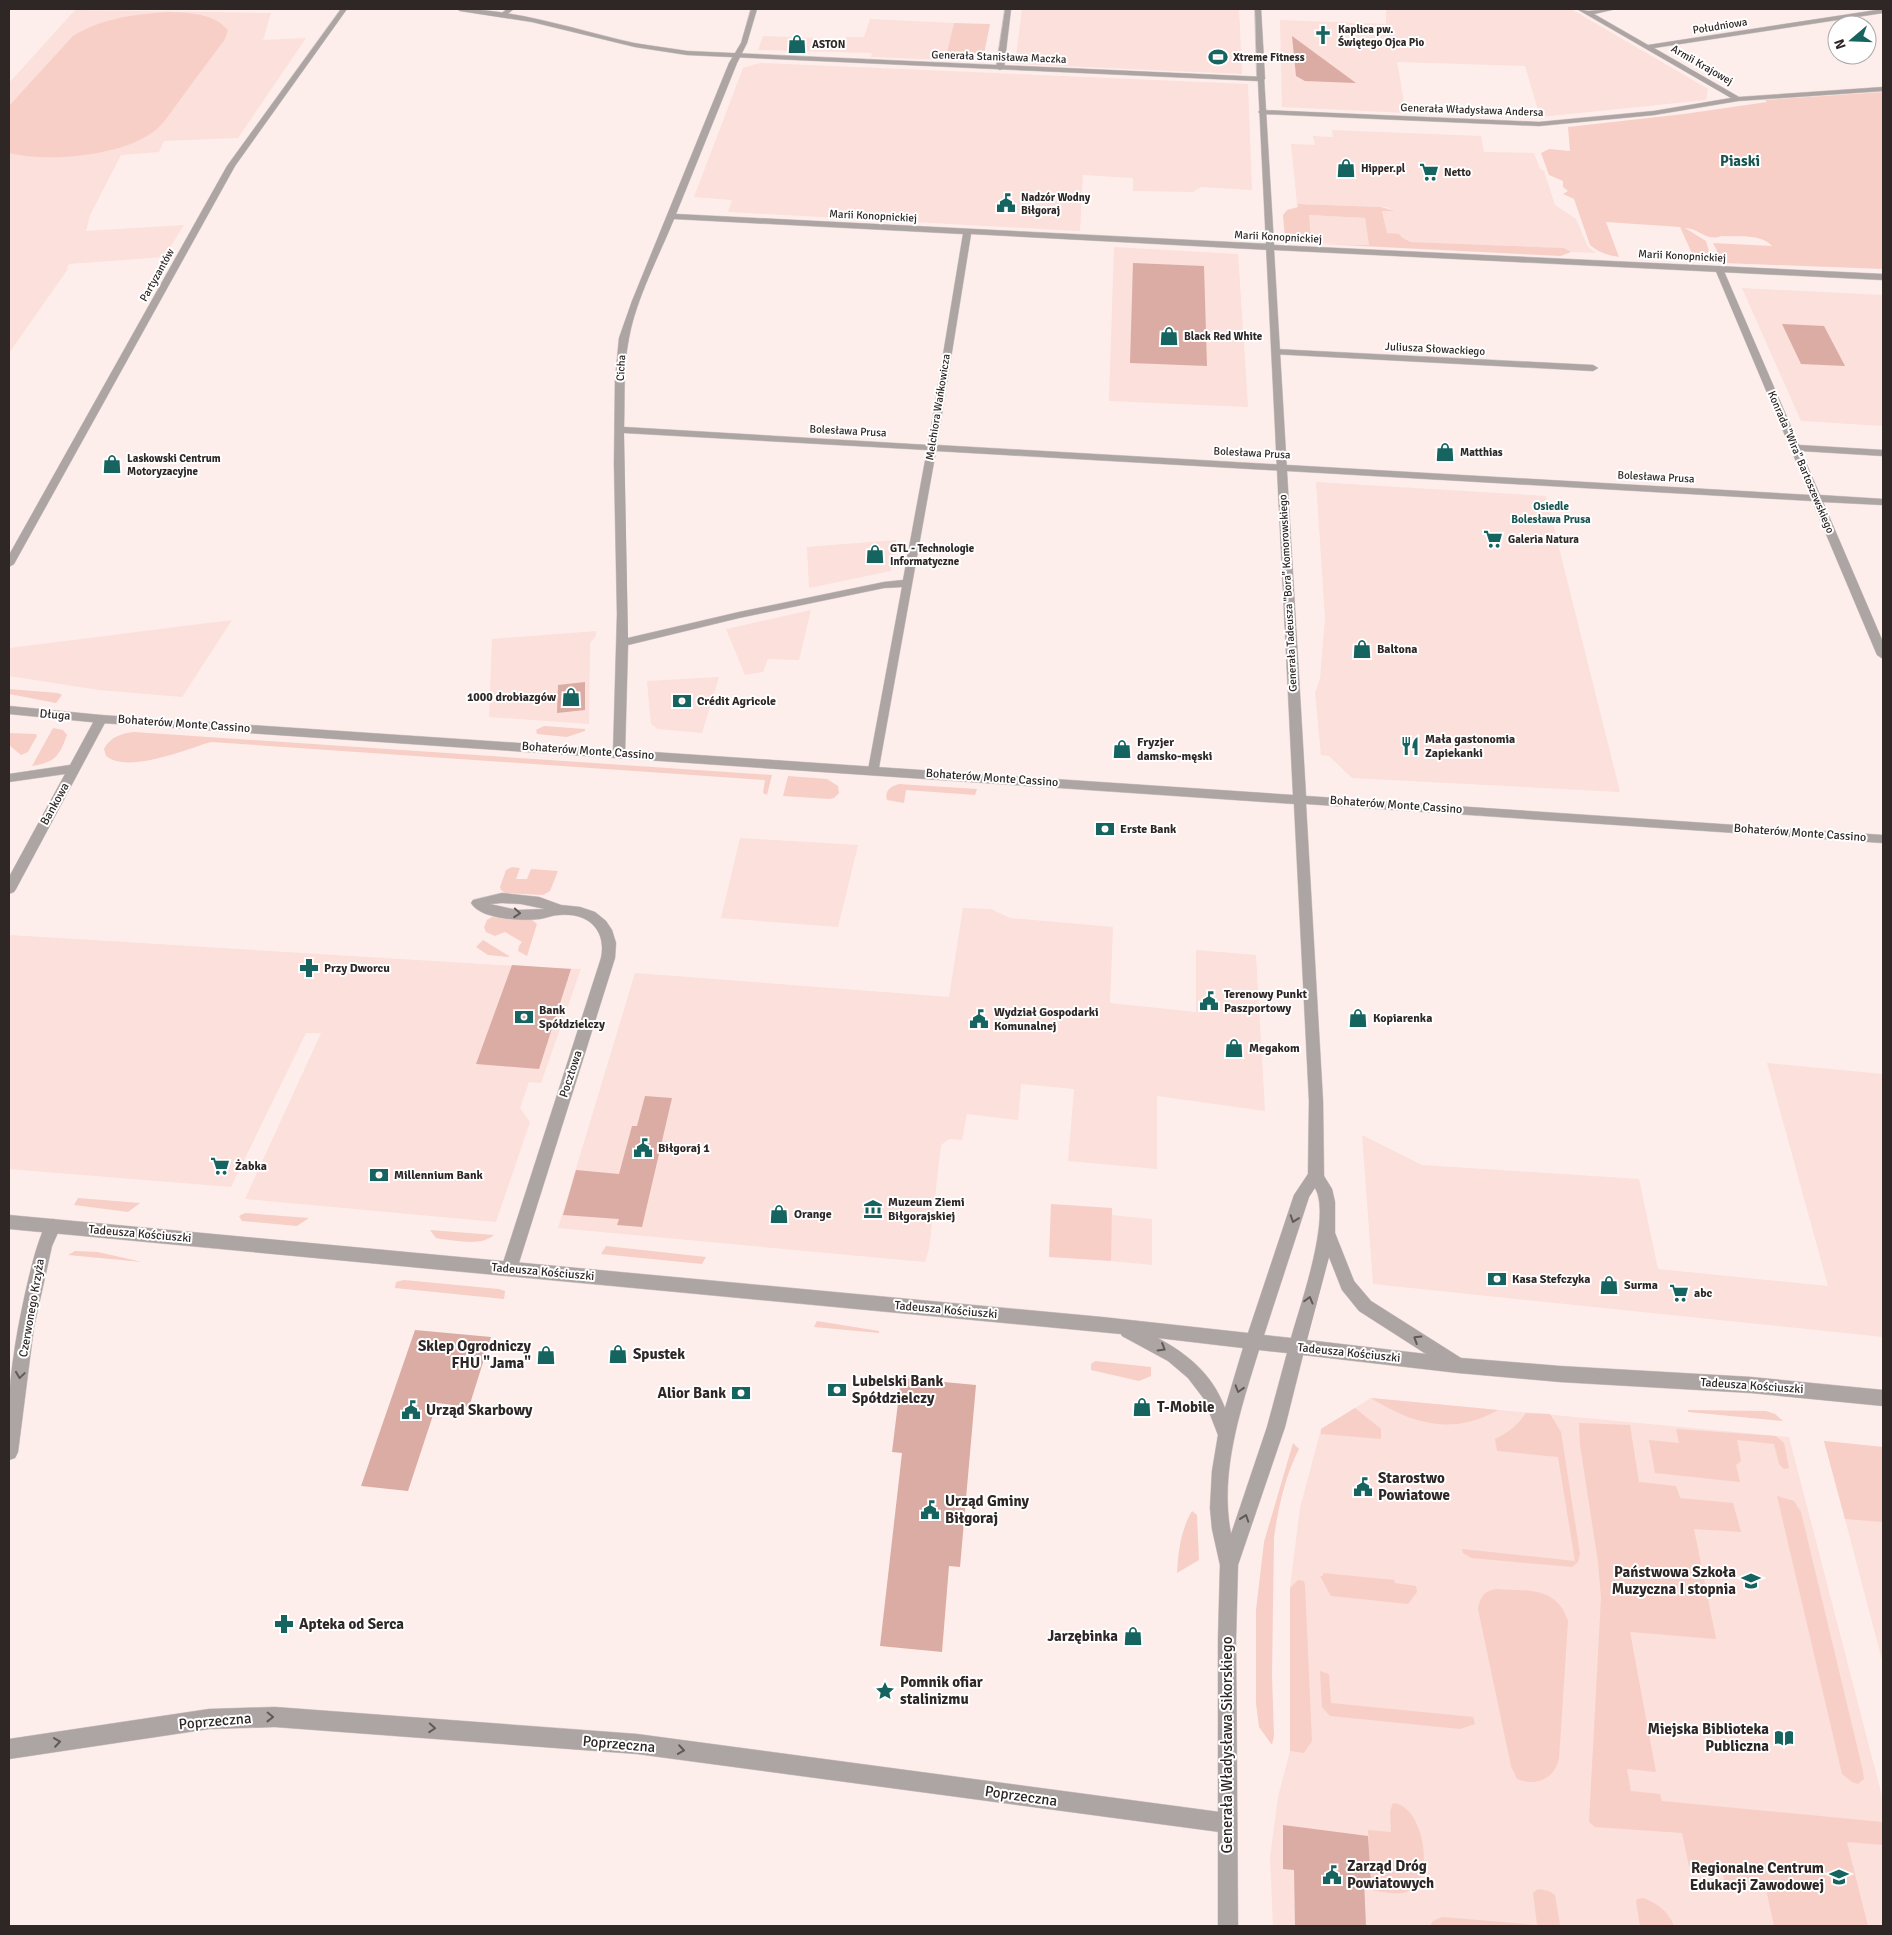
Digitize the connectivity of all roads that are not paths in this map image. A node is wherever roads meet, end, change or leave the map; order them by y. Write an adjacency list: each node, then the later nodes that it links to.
1 (344, 9): 33 (street, Partyzantów)
2 (460, 9): 10 (street, Generała Stanisława Maczka)
3 (511, 9): 10 (street)
4 (754, 9): 13 (street, Cicha)
5 (1008, 9): 14 (street)
6 (1258, 9): 15 (street, Generała Tadeusza "Bora" Komorowskiego)
7 (1580, 9): 11 (street, Armii Krajowej)
8 (1613, 9): 11 (street)
9 (1883, 11): 12 (street, Południowa)
10 (504, 14): 13 (street, Generała Stanisława Maczka)
11 (1588, 14): 12 (street, Armii Krajowej)
12 (1648, 47): 17 (street, Armii Krajowej)
13 (736, 57): 14 (street, Generała Stanisława Maczka); 19 (street, Cicha)
14 (1000, 68): 15 (street, Generała Stanisława Maczka)
15 (1261, 79): 18 (street, Generała Tadeusza "Bora" Komorowskiego)
16 (1883, 89): 17 (street, Armii Krajowej)
17 (1738, 99): 18 (street, Generała Władysława Andersa)
18 (1262, 112): 21 (street, Generała Tadeusza "Bora" Komorowskiego)
19 (671, 216): 20 (street, Marii Konopnickiej); 26 (street, Cicha)
20 (967, 232): 21 (street, Marii Konopnickiej); 27 (street, Melchiora Wańkowicza)
21 (1270, 247): 22 (street, Marii Konopnickiej); 24 (street, Generała Tadeusza "Bora" Komorowskiego)
22 (1719, 269): 23 (street, Marii Konopnickiej); 28 (street, Konrada "Wira" Bartoszewskiego)
23 (1883, 277)
24 (1275, 352): 25 (street, Juliusza Słowackiego); 30 (street, Generała Tadeusza "Bora" Komorowskiego)
25 (1593, 368)
26 (619, 430): 27 (street, Bolesława Prusa); 35 (street, Cicha)
27 (932, 448): 30 (street, Bolesława Prusa); 34 (street, Melchiora Wańkowicza)
28 (1796, 448): 29 (street); 31 (street, Konrada "Wira" Bartoszewskiego)
29 (1883, 453)
30 (1281, 468): 31 (street, Bolesława Prusa); 43 (street, Generała Tadeusza "Bora" Komorowskiego)
31 (1817, 498): 32 (street, Bolesława Prusa); 36 (street, Konrada "Wira" Bartoszewskiego)
32 (1883, 502)
33 (9, 564)
34 (908, 582): 35 (street); 41 (street, Melchiora Wańkowicza)
35 (622, 643): 39 (street, Cicha)
36 (1883, 655)
37 (9, 710): 38 (street, Długa)
38 (101, 719): 39 (street, Bohaterów Monte Cassino); 40 (street, Bankowa)
39 (619, 753): 41 (street, Bohaterów Monte Cassino)
40 (75, 768): 42 (street); 45 (street, Bankowa)
41 (874, 770): 43 (street, Bohaterów Monte Cassino)
42 (9, 778)
43 (1299, 799): 44 (street, Bohaterów Monte Cassino); 47 (street, Generała Tadeusza "Bora" Komorowskiego)
44 (1883, 839)
45 (9, 890)
46 (559, 910): 46 (street, Pocztowa, one-way to 46); 51 (street, Pocztowa)
47 (1316, 1177): 50 (street, Generała Tadeusza "Bora" Komorowskiego); 53 (street, one-way to 53)
48 (9, 1222): 49 (street, Tadeusza Kościuszki)
49 (54, 1226): 51 (street, Tadeusza Kościuszki); 58 (street, Czerwonego Krzyża, one-way to 58)
50 (1327, 1233): 54 (street, Generała Tadeusza "Bora" Komorowskiego, one-way to 50); 55 (street, one-way to 50)
51 (509, 1269): 52 (street, Tadeusza Kościuszki)
52 (1118, 1326): 53 (street, Tadeusza Kościuszki); 57 (street, one-way to 57)
53 (1253, 1342): 54 (street, Tadeusza Kościuszki); 57 (street, Generała Władysława Sikorskiego, one-way to 57)
54 (1296, 1348): 55 (street, Tadeusza Kościuszki); 59 (street, Generała Władysława Sikorskiego, one-way to 54)
55 (1458, 1365): 56 (street, Tadeusza Kościuszki)
56 (1883, 1398)
57 (1227, 1436): 59 (street, Generała Władysława Sikorskiego)
58 (9, 1452)
59 (1229, 1564): 61 (street, Generała Władysława Sikorskiego)
60 (9, 1749): 61 (street, Poprzeczna, one-way to 61)
61 (1227, 1823): 62 (street, Generała Władysława Sikorskiego)
62 (1228, 1926)

